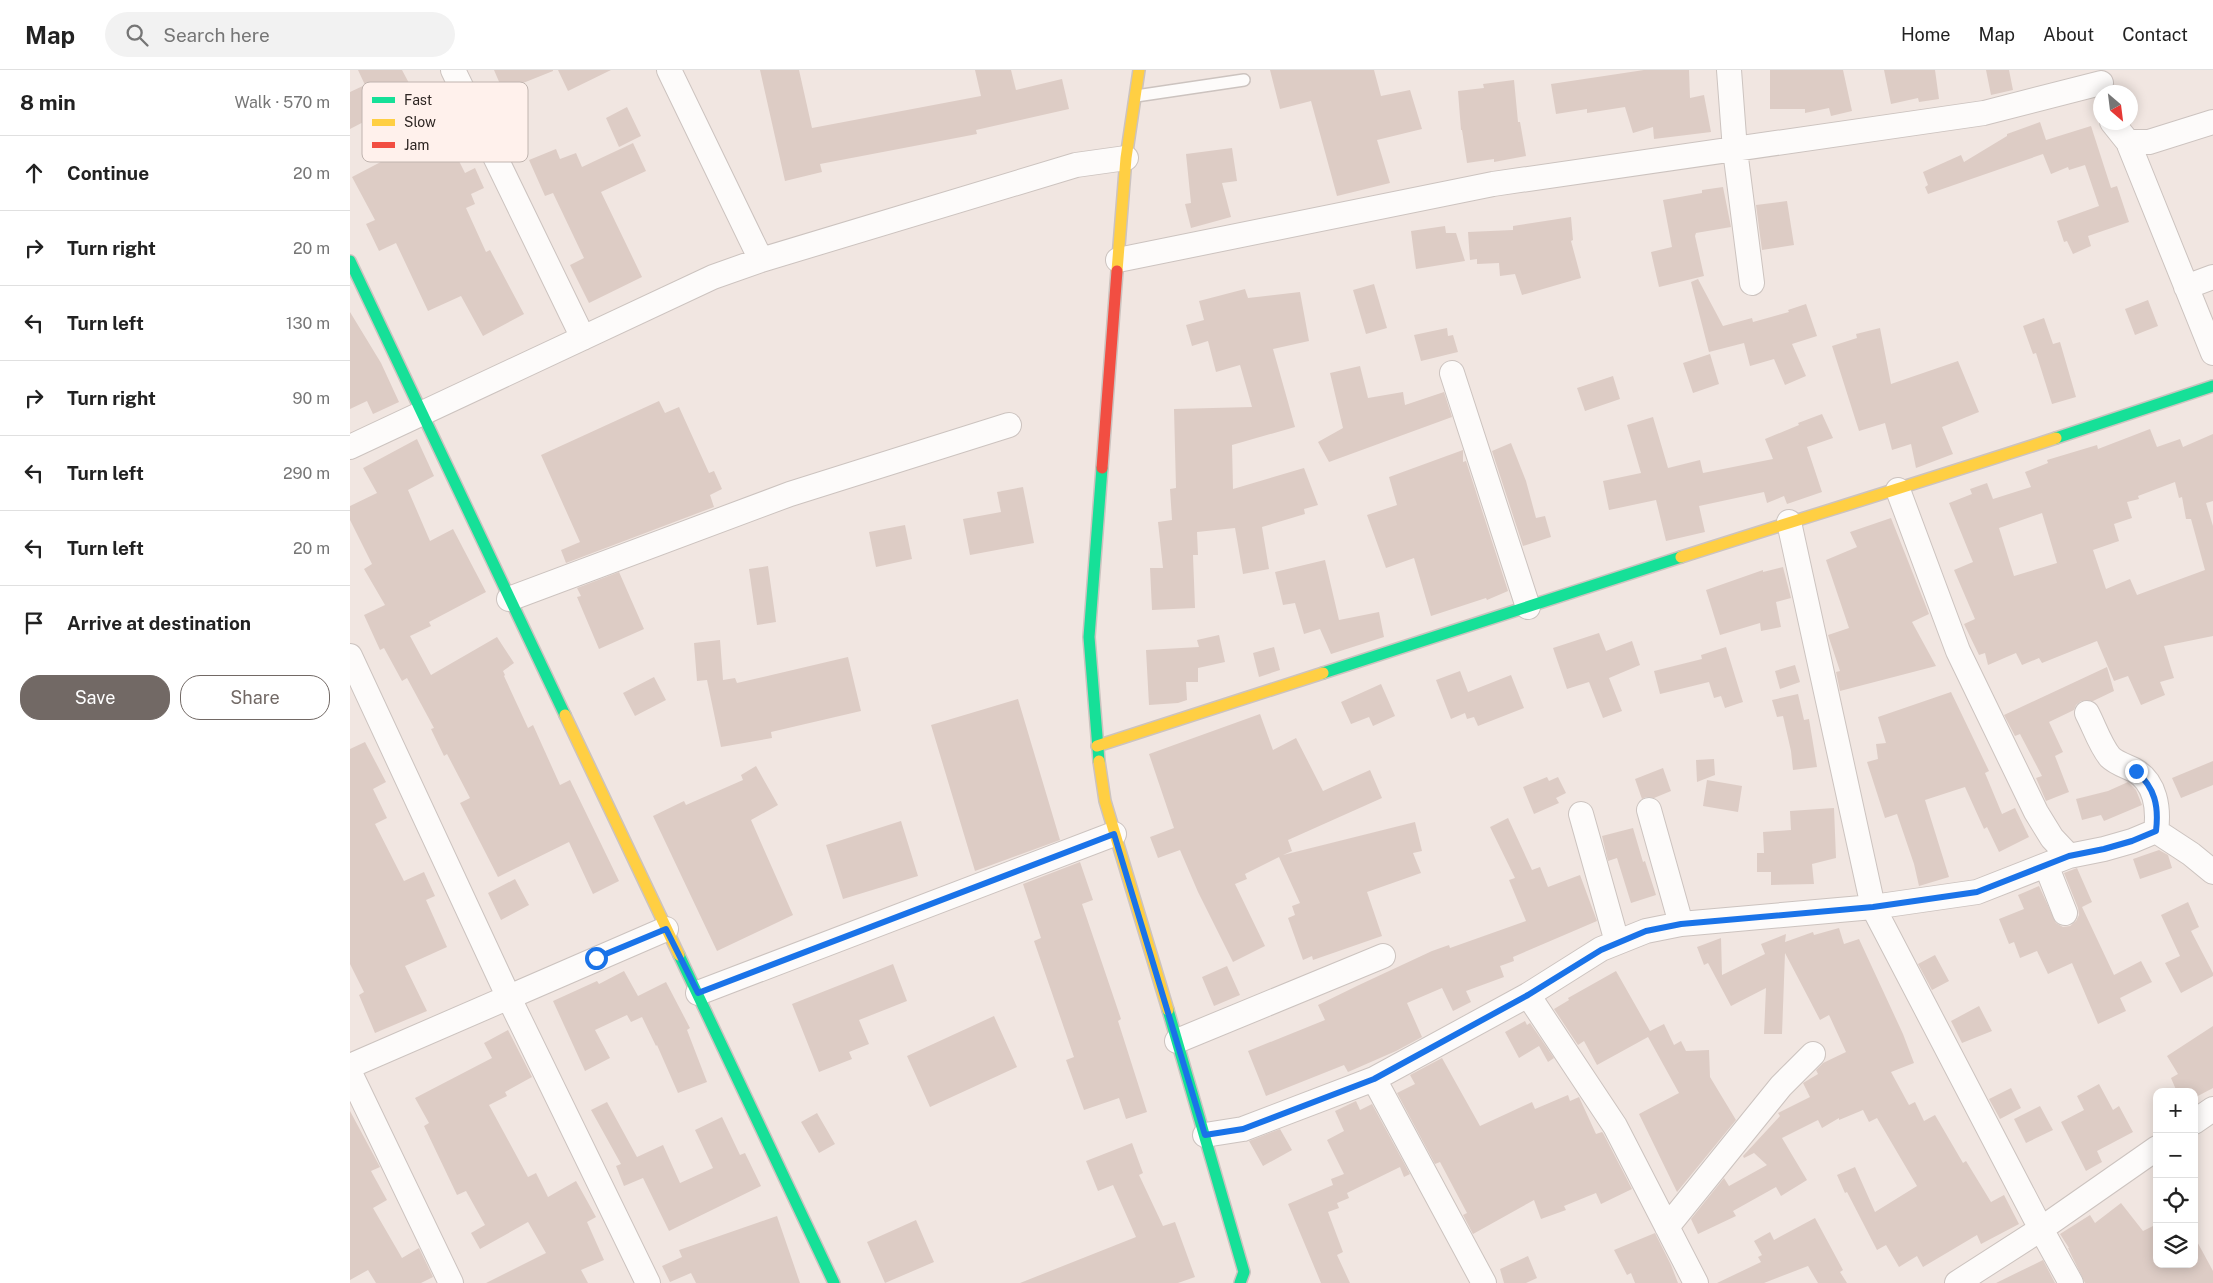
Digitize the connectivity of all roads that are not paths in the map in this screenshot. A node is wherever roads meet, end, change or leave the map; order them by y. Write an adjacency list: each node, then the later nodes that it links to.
1 (453, 70): 6 (street)
2 (669, 70): 15 (street)
3 (1139, 70): 8 (street)
4 (1729, 70): 12 (street)
5 (1244, 80): 8 (lane)
6 (459, 82)
7 (2101, 82): 12 (street)
8 (1136, 96): 13 (street)
9 (2213, 122): 11 (street)
10 (2118, 130): 11 (street)
11 (2128, 142): 20 (street)
12 (1735, 150): 16 (street); 19 (street)
13 (1126, 158): 15 (street); 16 (street)
14 (498, 162): 21 (street)
15 (761, 260): 21 (street)
16 (1118, 260): 34 (street)
17 (350, 261): 25 (street)
18 (2213, 277): 20 (street)
19 (1752, 283)
20 (2186, 287): 22 (street)
21 (584, 338): 25 (street)
22 (2213, 353)
23 (1452, 373): 31 (street)
24 (2213, 386): 28 (street)
25 (422, 411): 27 (street); 30 (street)
26 (1009, 425): 30 (street)
27 (350, 447)
28 (1898, 490): 29 (street); 39 (street)
29 (1789, 522): 31 (street); 42 (street)
30 (509, 599): 45 (street)
31 (1528, 607): 34 (street)
32 (350, 656): 50 (street)
33 (2086, 713): 37 (street)
34 (1097, 746): 38 (street)
35 (1649, 810): 44 (street)
36 (1581, 814): 46 (street)
37 (2156, 831): 39 (street); 41 (street)
38 (1114, 834): 48 (street); 51 (street)
39 (2069, 856): 40 (street)
40 (2046, 865): 42 (street); 43 (street)
41 (2213, 872)
42 (1873, 907): 44 (street); 61 (street)
43 (2065, 913)
44 (1681, 924): 46 (street)
45 (666, 929): 48 (street); 50 (street)
46 (1617, 942): 49 (street)
47 (1383, 956): 51 (street)
48 (698, 993): 65 (street)
49 (1528, 995): 55 (street); 60 (street)
50 (510, 998): 53 (street); 64 (street)
51 (1177, 1040): 58 (street)
52 (1813, 1054): 60 (street)
53 (350, 1066)
54 (350, 1073): 63 (street)
55 (1374, 1079): 58 (street); 66 (street)
56 (2213, 1109): 57 (street)
57 (2198, 1119)
58 (1205, 1135): 62 (street)
59 (2153, 1151): 61 (street)
60 (1667, 1227): 67 (street)
61 (2041, 1229): 68 (street); 69 (street)
62 (1245, 1279)
63 (451, 1283)
64 (648, 1283)
65 (834, 1283)
66 (1484, 1283)
67 (1696, 1283)
68 (1957, 1283)
69 (2071, 1283)

